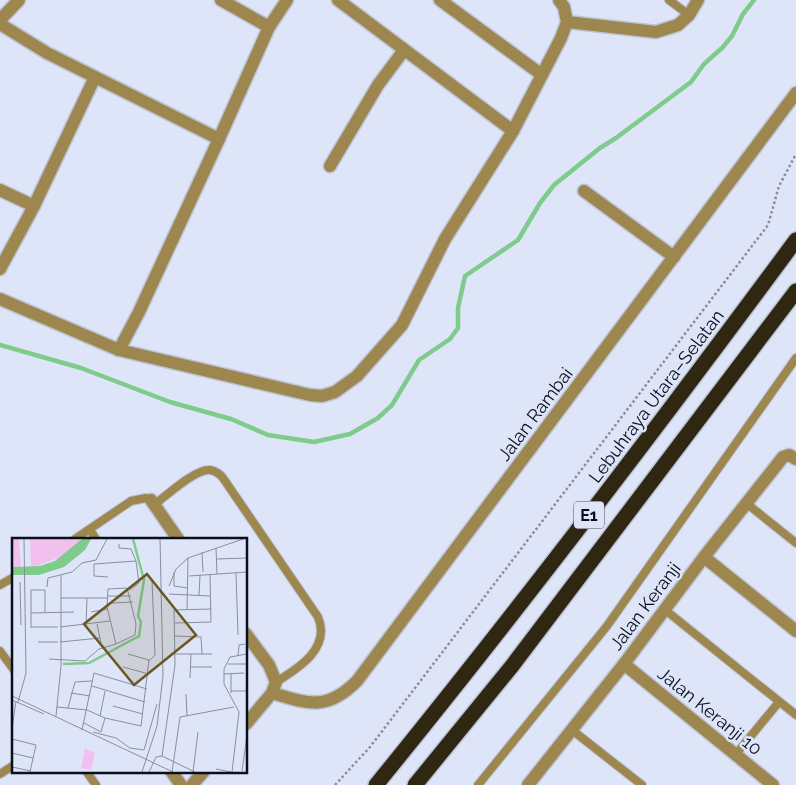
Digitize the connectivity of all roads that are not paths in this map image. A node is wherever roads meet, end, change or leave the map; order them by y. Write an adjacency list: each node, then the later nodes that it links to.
1 (18, 0): 10 (street)
2 (221, 0): 13 (street)
3 (287, 0): 13 (street)
4 (338, 0): 14 (street)
5 (440, 0): 15 (street)
6 (559, 0): 11 (street)
7 (670, 0): 9 (lane)
8 (698, 0): 9 (street)
9 (690, 15): 11 (street)
10 (0, 20)
11 (567, 22): 15 (street)
12 (0, 24): 16 (street)
13 (269, 27): 19 (street)
14 (404, 50): 18 (street); 20 (street)
15 (542, 75): 18 (street)
16 (95, 77): 19 (street); 23 (street)
17 (796, 92): 25 (street, Jalan Rambai)
18 (513, 131): 29 (street)
19 (219, 139): 29 (street)
20 (330, 166)
21 (0, 190): 23 (street)
22 (584, 191): 25 (street)
23 (34, 206): 26 (street)
24 (796, 240): 62 (highway, Lebuhraya Utara–Selatan / E1)
25 (674, 257): 48 (street, Jalan Rambai)
26 (0, 269)
27 (796, 291): 63 (highway, E1)
28 (0, 299): 29 (street)
29 (119, 350)
30 (796, 358): 64 (lane)
31 (795, 458): 33 (street, Jalan Keranji)
32 (152, 502): 34 (lane); 37 (street); 48 (lane)
33 (746, 503): 38 (lane); 39 (street, Jalan Keranji)
34 (90, 530): 35 (lane); 36 (lane)
35 (77, 538)
36 (95, 538)
37 (177, 538)
38 (796, 543)
39 (704, 557): 42 (street, Jalan Keranji); 43 (street)
40 (12, 578): 41 (lane)
41 (0, 585)
42 (664, 609): 46 (street, Jalan Keranji); 49 (lane)
43 (796, 630)
44 (248, 637): 48 (street)
45 (0, 651): 47 (lane)
46 (624, 664): 52 (street, Jalan Keranji); 53 (street, Jalan Keranji 10)
47 (12, 667)
48 (274, 687): 51 (street)
49 (779, 702): 50 (lane); 53 (lane)
50 (796, 715)
51 (248, 721)
52 (572, 730): 65 (street, Jalan Keranji); 66 (lane)
53 (736, 754): 67 (street, Jalan Keranji 10)
54 (12, 766): 58 (lane)
55 (87, 772): 59 (lane)
56 (172, 772): 60 (street)
57 (203, 772): 61 (street)
58 (0, 774)
59 (96, 785)
60 (181, 785)
61 (192, 785)
62 (376, 785)
63 (415, 785)
64 (478, 785)
65 (528, 785)
66 (642, 785)
67 (773, 785)

